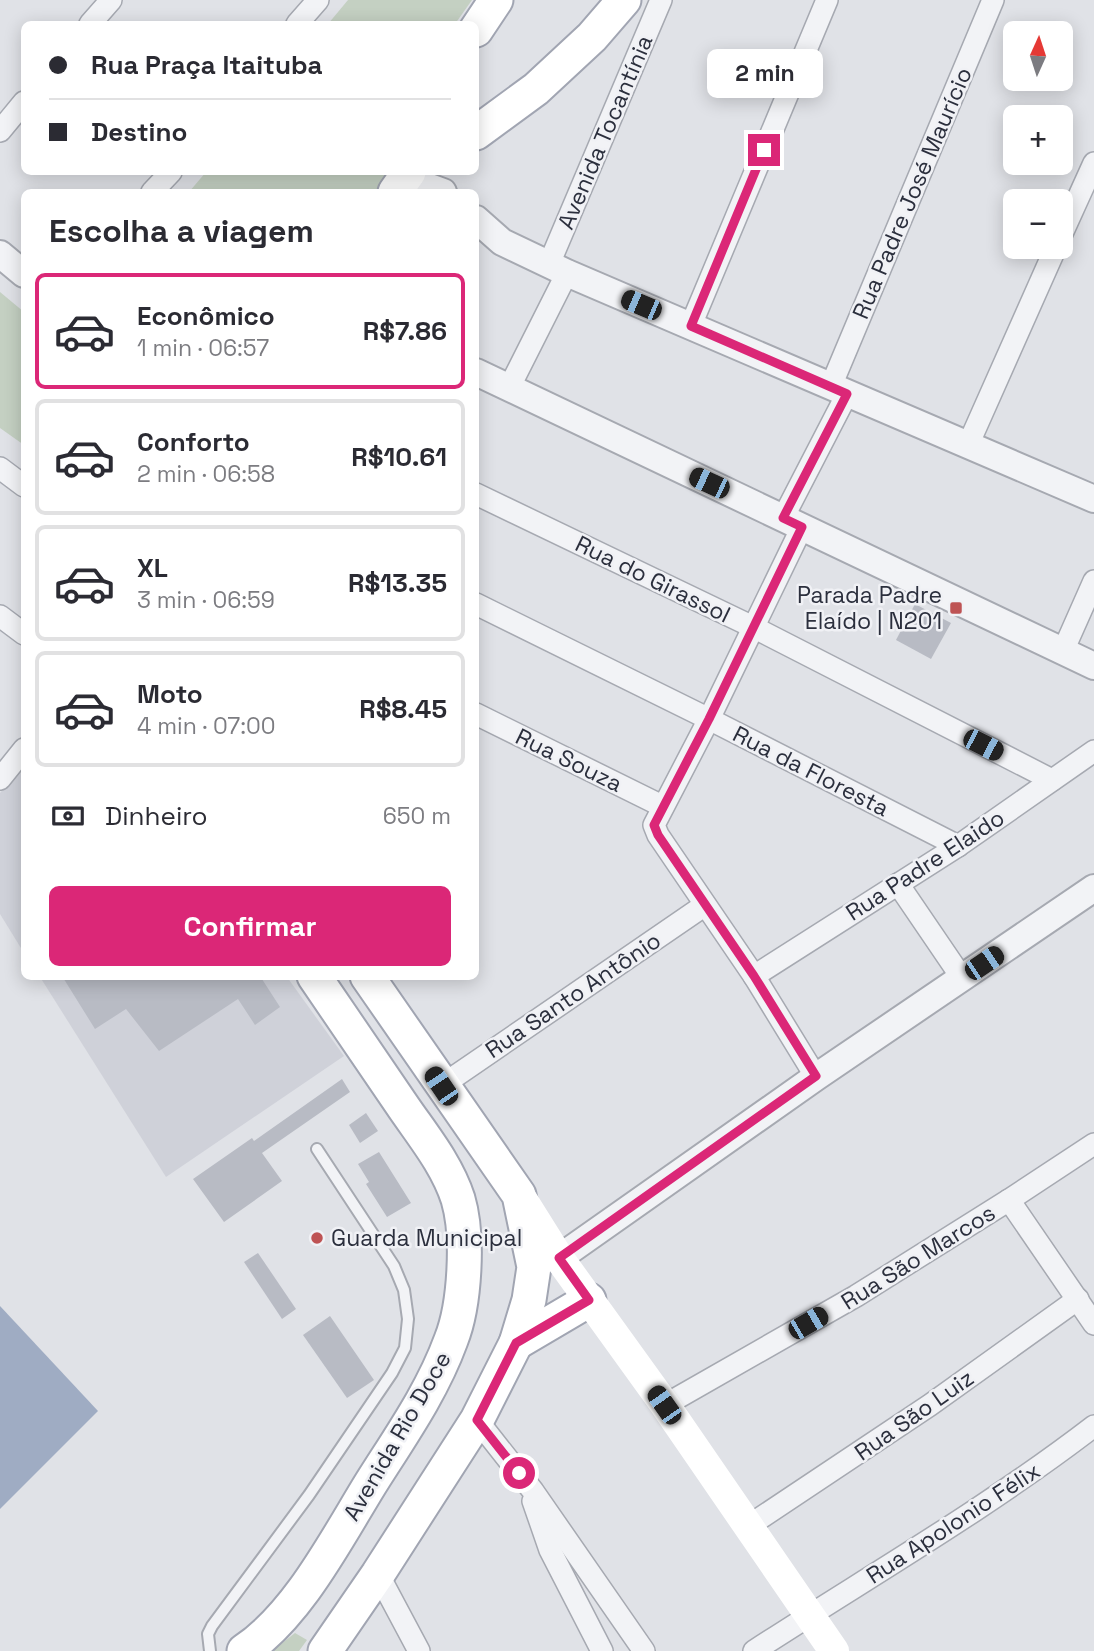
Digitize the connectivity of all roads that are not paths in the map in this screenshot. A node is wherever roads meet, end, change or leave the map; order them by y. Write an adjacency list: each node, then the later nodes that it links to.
1 (111, 0): 8 (street)
2 (318, 0): 9 (street)
3 (496, 0): 10 (main road)
4 (624, 0): 13 (main road)
5 (661, 0): 24 (street, Avenida Tocantínia)
6 (827, 0): 26 (street)
7 (993, 0): 29 (street, Rua Padre José Maurício)
8 (93, 21)
9 (300, 21)
10 (479, 26)
11 (21, 106): 12 (street)
12 (0, 131)
13 (479, 131)
14 (1094, 163): 19 (street)
15 (168, 175): 17 (street)
16 (407, 178): 18 (street)
17 (155, 189)
18 (435, 189)
19 (1073, 209)
20 (479, 224): 21 (street)
21 (489, 240): 24 (street)
22 (0, 254): 25 (street)
23 (1051, 259): 30 (street)
24 (558, 269): 26 (street); 28 (street, Avenida Tocantínia)
25 (21, 272)
26 (691, 326): 29 (street)
27 (479, 373): 28 (street)
28 (509, 388): 35 (street)
29 (839, 390): 30 (street); 35 (street, Rua Padre José Maurício)
30 (968, 444): 34 (street)
31 (0, 468): 32 (street)
32 (21, 484)
33 (479, 495): 39 (street, Rua do Girassol)
34 (1094, 499)
35 (793, 523): 39 (street, Rua Padre José Maurício); 41 (street)
36 (1094, 581): 41 (street)
37 (479, 605): 44 (street, Rua da Floresta)
38 (0, 616): 40 (street)
39 (753, 627): 44 (street, Rua Padre José Maurício); 48 (street, Rua do Girassol)
40 (21, 632)
41 (1063, 651): 42 (street)
42 (1094, 666)
43 (479, 716): 49 (street, Rua Souza)
44 (709, 719): 49 (street, Rua Padre José Maurício); 50 (street, Rua da Floresta)
45 (1094, 751): 48 (street, Rua Padre Elaido)
46 (21, 753): 47 (street)
47 (0, 778)
48 (1052, 780): 50 (street, Rua Padre Elaido)
49 (659, 813): 53 (street)
50 (958, 846): 51 (street, Rua Padre Elaido)
51 (898, 884): 54 (street, Rua Padre Elaido); 55 (street)
52 (1094, 888): 55 (street)
53 (705, 905): 54 (street); 59 (street, Rua Santo Antônio)
54 (754, 976): 58 (street)
55 (962, 978): 58 (street)
56 (317, 980): 77 (main road, Avenida Rio Doce)
57 (370, 980): 59 (main road)
58 (816, 1076): 64 (street)
59 (441, 1086): 62 (main road)
60 (1094, 1144): 63 (street, Rua São Marcos)
61 (317, 1149): 76 (lane)
62 (519, 1195): 64 (main road); 68 (main road)
63 (1009, 1200): 65 (street); 69 (street, Rua São Marcos)
64 (559, 1258): 66 (main road)
65 (1077, 1299): 67 (street); 73 (street, Rua São Luiz)
66 (589, 1300): 68 (main road); 69 (main road)
67 (1094, 1324)
68 (516, 1343): 70 (main road)
69 (664, 1405): 73 (main road)
70 (477, 1420): 72 (street); 74 (main road)
71 (1094, 1426): 75 (street, Rua Apolonio Félix)
72 (533, 1490): 80 (street); 81 (street)
73 (747, 1527): 75 (main road)
74 (378, 1574): 78 (main road); 79 (street)
75 (808, 1615): 82 (street, Rua Apolonio Félix); 83 (main road)
76 (210, 1651)
77 (244, 1651)
78 (325, 1651)
79 (419, 1651)
80 (602, 1651)
81 (644, 1651)
82 (754, 1651)
83 (834, 1651)

